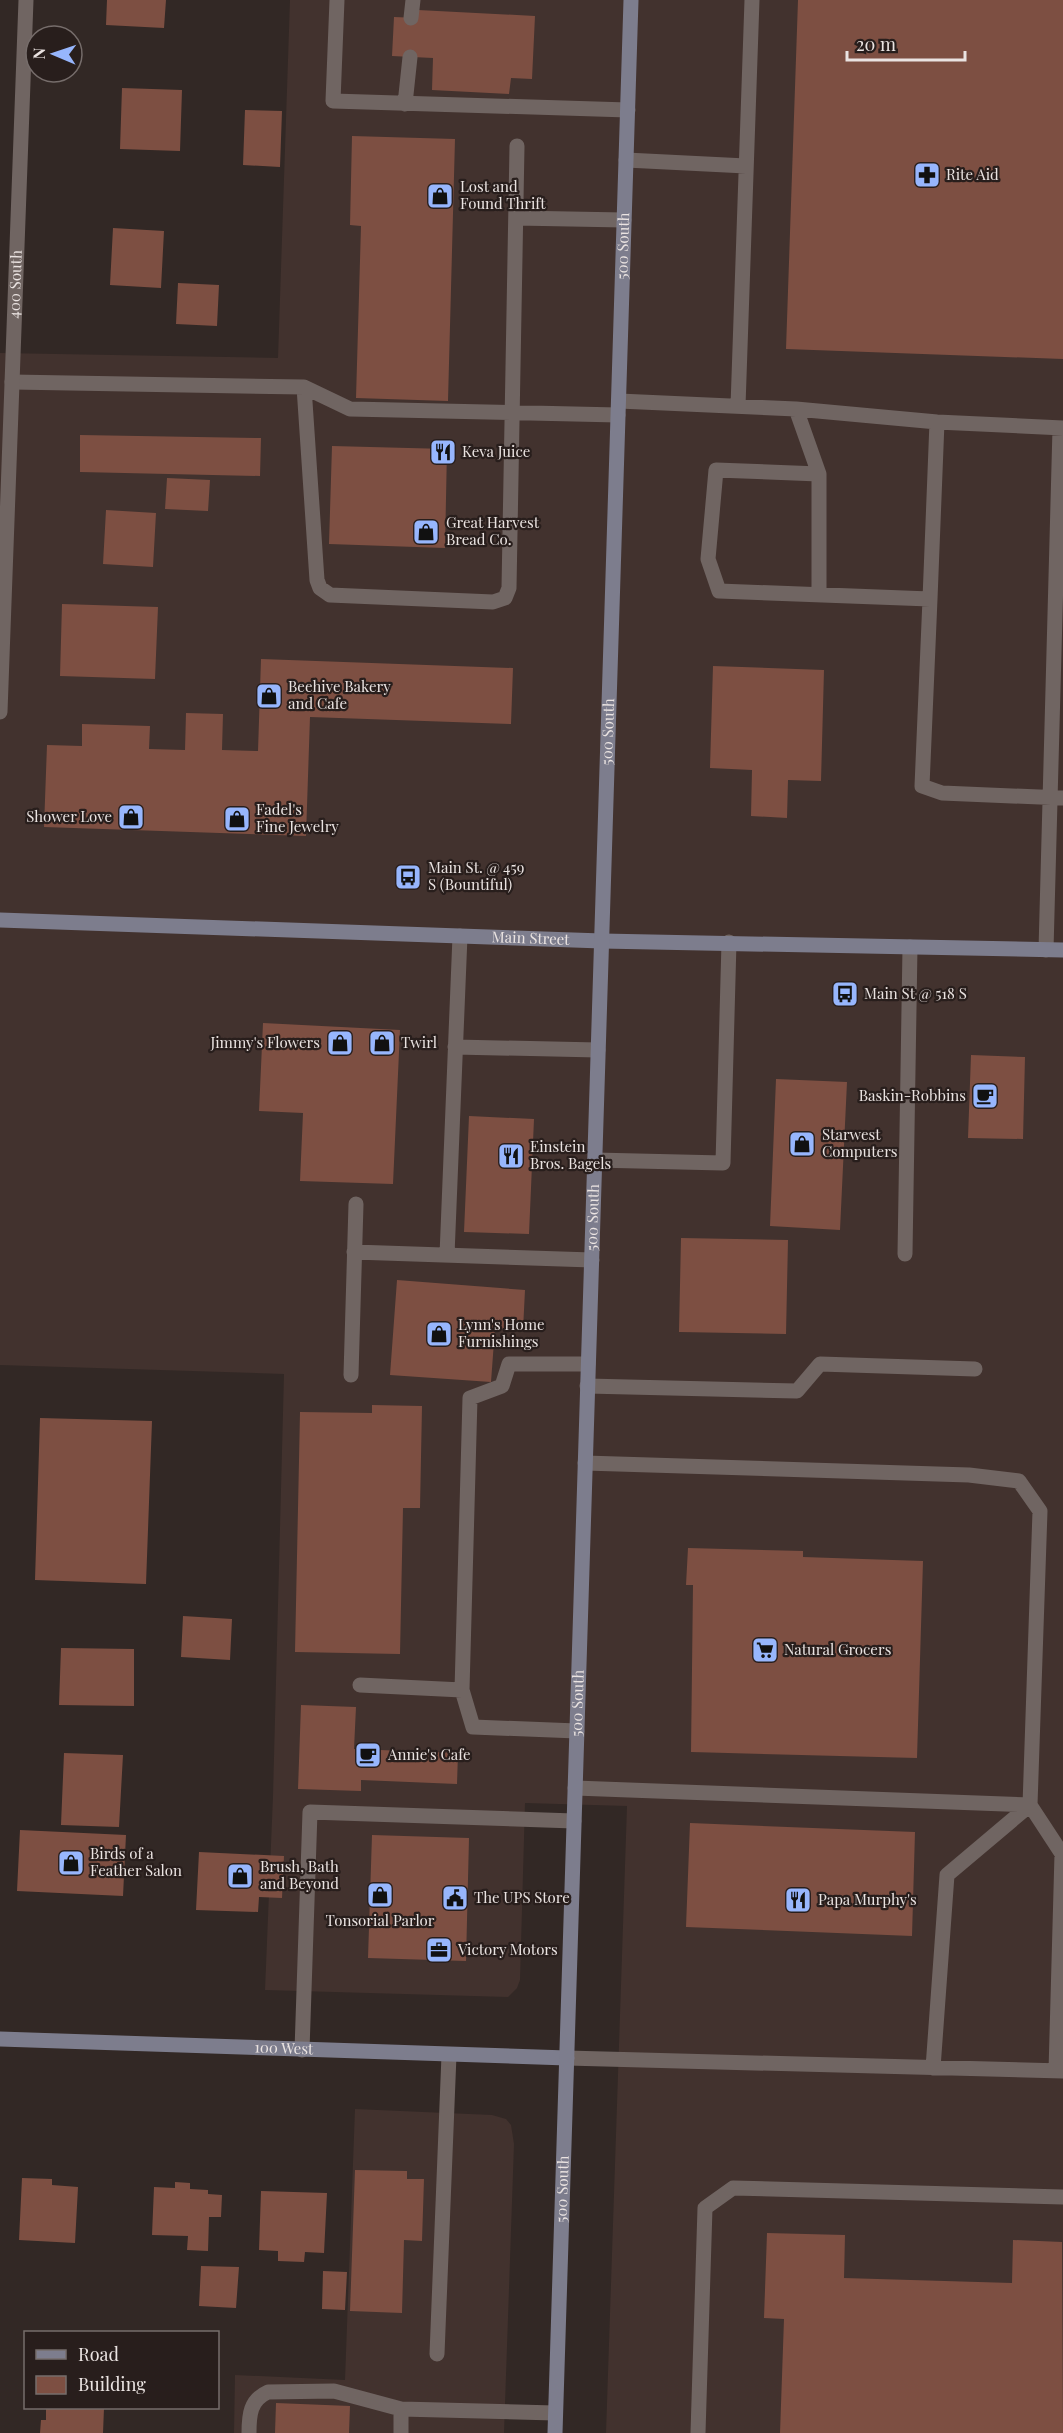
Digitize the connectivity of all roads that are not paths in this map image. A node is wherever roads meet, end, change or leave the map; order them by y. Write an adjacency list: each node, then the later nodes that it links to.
1 (26, 0): 15 (street, 400 South)
2 (337, 0): 8 (street)
3 (413, 0): 6 (street)
4 (631, 0): 9 (main road, 500 South)
5 (752, 0): 12 (street)
6 (411, 18)
7 (410, 57): 8 (street)
8 (405, 104): 9 (street)
9 (628, 110): 11 (main road, 500 South)
10 (517, 146): 13 (street)
11 (626, 160): 12 (street); 14 (main road, 500 South)
12 (747, 166): 17 (street)
13 (516, 218): 14 (street); 20 (street)
14 (624, 220): 18 (main road, 500 South)
15 (12, 382): 16 (street); 26 (street, 400 South)
16 (304, 387): 20 (street); 20 (street)
17 (738, 406): 18 (street); 19 (street)
18 (618, 408): 20 (street); 31 (main road, 500 South)
19 (796, 409): 21 (street); 23 (street)
20 (511, 413)
21 (936, 422): 22 (street); 25 (street)
22 (1062, 428): 28 (street)
23 (819, 474): 24 (street); 24 (street)
24 (819, 595): 25 (street)
25 (930, 599): 28 (street)
26 (2, 623): 27 (street, 400 South)
27 (0, 712)
28 (1057, 798): 34 (street)
29 (0, 920): 30 (main road, Main Street)
30 (460, 936): 31 (main road, Main Street); 36 (street)
31 (602, 941): 32 (main road, Main Street); 37 (main road, 500 South)
32 (729, 942): 33 (main road, Main Street); 38 (street)
33 (910, 947): 34 (main road, Main Street); 41 (street)
34 (1046, 950): 35 (main road, Main Street)
35 (1063, 950)
36 (455, 1047): 37 (street); 42 (street)
37 (598, 1050): 38 (main road, 500 South)
38 (595, 1160): 43 (main road, 500 South)
39 (356, 1204): 40 (street)
40 (354, 1252): 42 (street); 46 (street)
41 (905, 1254)
42 (447, 1255): 43 (street)
43 (592, 1260): 44 (main road, 500 South)
44 (588, 1364): 47 (main road, 500 South); 50 (street)
45 (975, 1369): 47 (street)
46 (351, 1375)
47 (587, 1386): 48 (main road, 500 South)
48 (585, 1463): 51 (main road, 500 South); 53 (street)
49 (360, 1686): 50 (street)
50 (462, 1690): 51 (street)
51 (577, 1731): 52 (main road, 500 South)
52 (575, 1788): 53 (street); 54 (main road, 500 South)
53 (1030, 1805): 55 (street); 61 (street)
54 (574, 1821): 58 (street); 60 (main road, 500 South)
55 (1062, 1854): 56 (street)
56 (1061, 1956): 62 (street)
57 (0, 2039): 58 (main road, 100 West)
58 (302, 2050): 59 (main road, 100 West)
59 (449, 2055): 60 (main road, 100 West); 64 (street)
60 (567, 2058): 61 (street); 66 (main road, 500 South)
61 (933, 2068): 62 (street)
62 (1060, 2071)
63 (1063, 2197): 70 (street)
64 (437, 2354)
65 (401, 2409): 66 (street); 67 (street); 68 (street)
66 (555, 2413): 69 (main road, 500 South)
67 (249, 2433)
68 (400, 2433)
69 (555, 2433)
70 (698, 2433)

